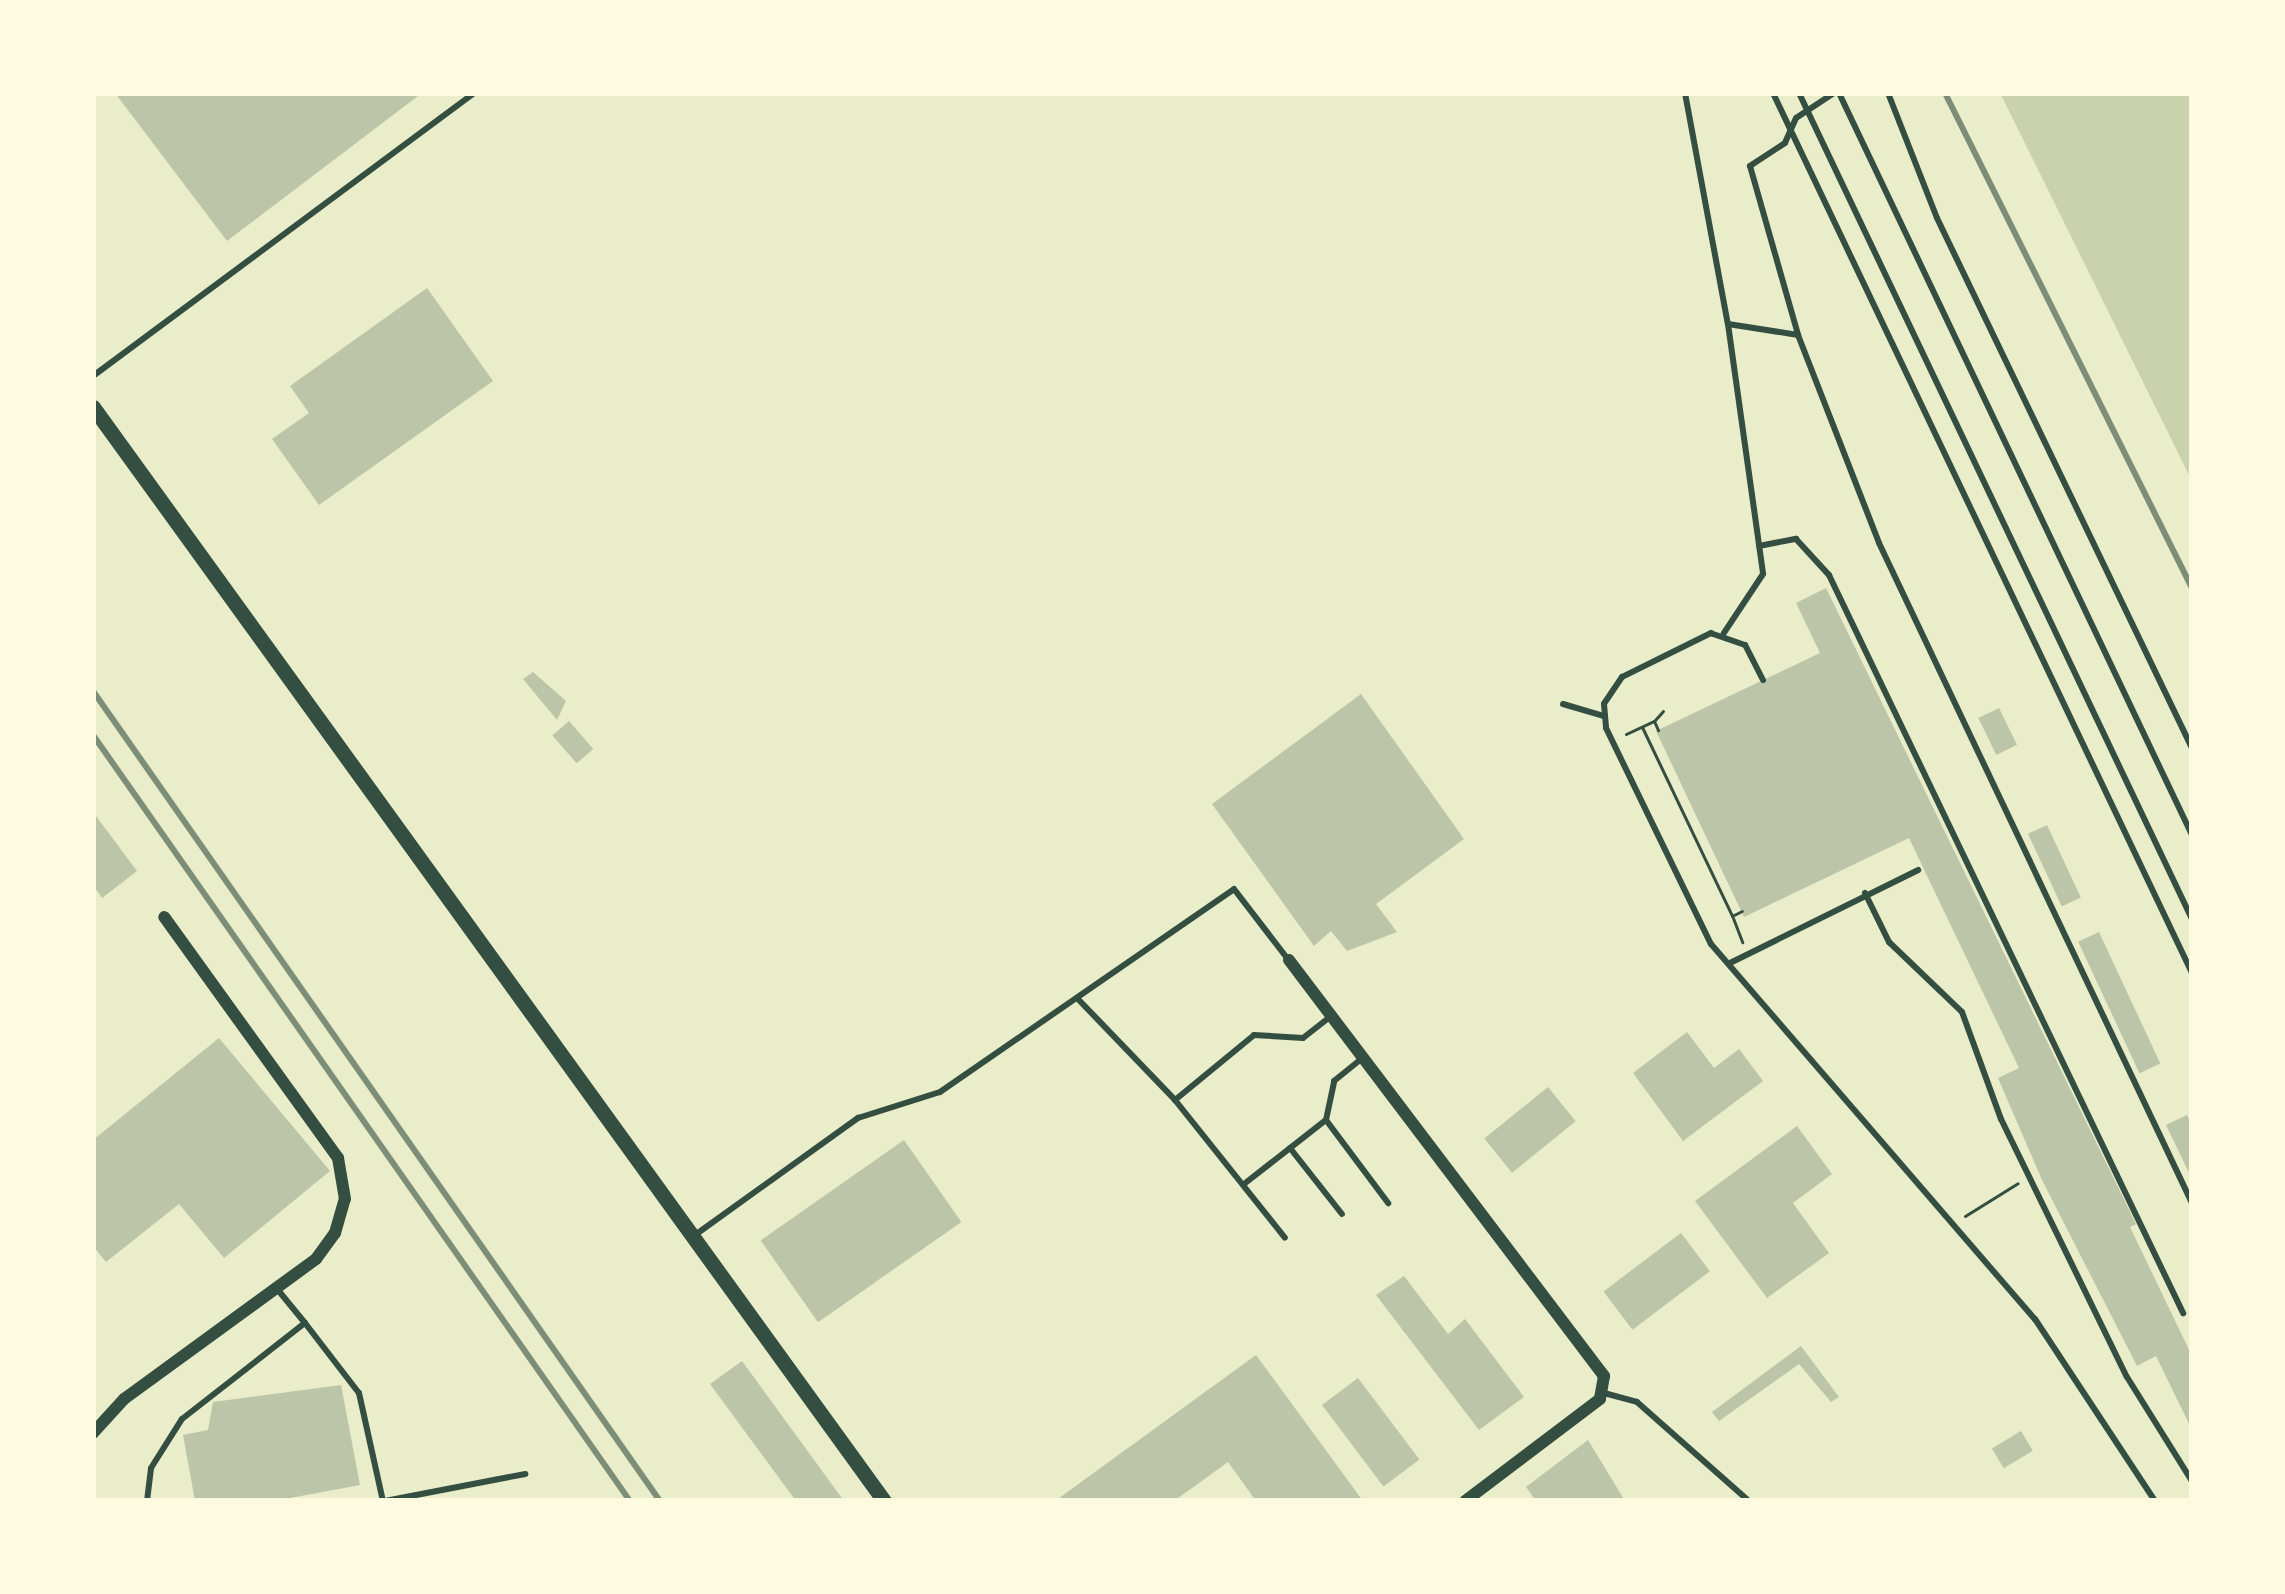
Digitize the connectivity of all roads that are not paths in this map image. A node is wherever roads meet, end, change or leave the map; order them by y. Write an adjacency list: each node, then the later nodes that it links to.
1 (474, 93): 11 (lane)
2 (1685, 93): 9 (lane)
3 (1773, 93): 8 (lane)
4 (1799, 93): 7 (lane)
5 (1837, 93): 7 (lane); 19 (lane)
6 (1888, 93): 18 (lane)
7 (1807, 109): 8 (lane); 23 (lane)
8 (1790, 130): 10 (lane); 26 (lane)
9 (1728, 324): 10 (lane); 13 (lane)
10 (1798, 334): 35 (lane)
11 (93, 376)
12 (93, 407): 37 (street)
13 (1759, 546): 14 (lane); 40 (lane)
14 (1724, 633): 15 (lane); 17 (lane)
15 (1763, 680)
16 (1563, 704): 17 (lane)
17 (1604, 716): 25 (lane)
18 (2192, 748)
19 (2192, 836)
20 (1918, 870): 21 (lane)
21 (1865, 893): 25 (lane); 45 (lane)
22 (164, 917): 39 (street)
23 (2192, 919)
24 (1288, 960): 27 (lane); 28 (street)
25 (1730, 963): 51 (lane)
26 (2192, 973)
27 (1077, 998): 30 (lane); 37 (lane)
28 (1332, 1015): 29 (street); 30 (lane)
29 (1364, 1057): 31 (lane); 42 (street)
30 (1174, 1100): 33 (lane)
31 (1325, 1120): 32 (lane); 34 (lane)
32 (1290, 1148): 33 (lane); 36 (lane)
33 (1244, 1184): 38 (lane)
34 (1388, 1203)
35 (2192, 1203)
36 (1342, 1214)
37 (692, 1237): 48 (street)
38 (1286, 1238)
39 (277, 1288): 41 (lane); 43 (street)
40 (2182, 1312)
41 (305, 1323): 46 (lane); 47 (lane)
42 (1604, 1393): 49 (street); 50 (lane)
43 (93, 1432)
44 (525, 1474): 47 (lane)
45 (2192, 1481)
46 (148, 1501)
47 (384, 1501)
48 (884, 1501)
49 (1465, 1501)
50 (1749, 1501)
51 (2155, 1501)

